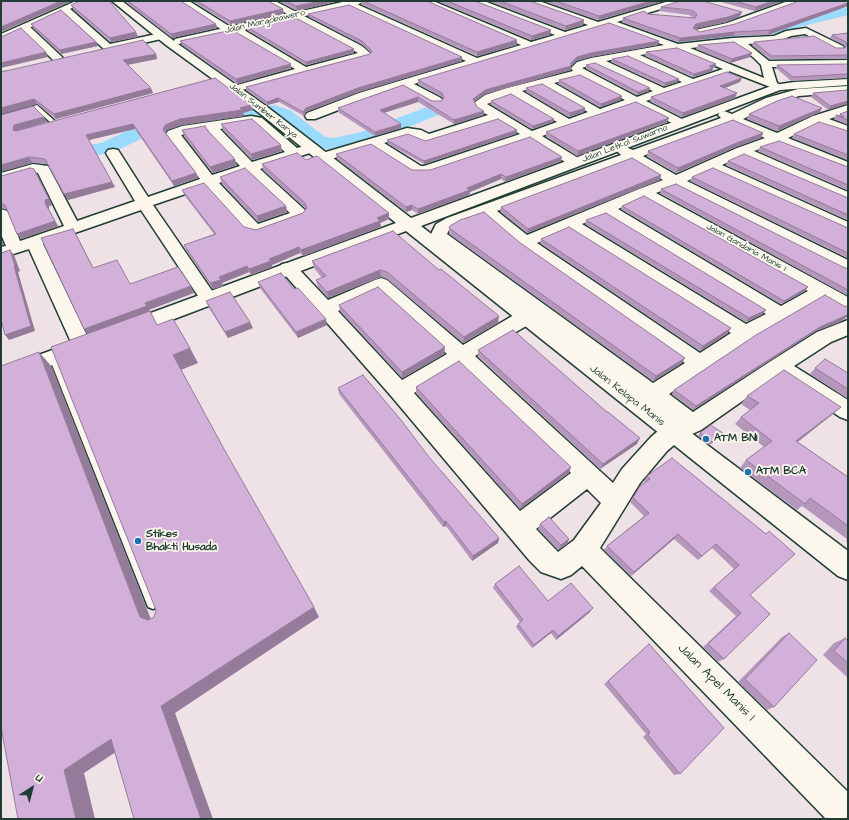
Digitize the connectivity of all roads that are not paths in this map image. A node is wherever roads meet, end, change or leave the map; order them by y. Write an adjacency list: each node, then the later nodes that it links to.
1 (83, 1): 12 (main road)
2 (116, 1): 21 (main road, Jalan Sumber Karya)
3 (183, 1): 19 (main road)
4 (268, 1): 14 (main road)
5 (359, 1): 11 (main road, Jalan Margobawero)
6 (425, 1): 27 (main road)
7 (476, 1): 20 (main road)
8 (531, 1): 17 (main road)
9 (678, 1): 16 (main road)
10 (796, 1): 15 (main road)
11 (345, 2): 14 (main road, Jalan Margobawero); 37 (main road)
12 (65, 9): 18 (main road); 29 (main road)
13 (740, 12): 15 (main road)
14 (294, 16): 19 (main road, Jalan Margobawero); 43 (main road)
15 (755, 16): 26 (main road)
16 (608, 22): 17 (main road); 26 (main road)
17 (598, 25): 20 (main road)
18 (26, 27): 22 (main road); 38 (main road)
19 (232, 29): 25 (main road, Jalan Margobawero); 43 (main road)
20 (565, 35): 27 (main road)
21 (161, 36): 25 (main road, Jalan Sumber Karya); 29 (main road)
22 (1, 38)
23 (776, 39): 24 (main road); 28 (main road); 30 (main road)
24 (737, 42): 26 (main road); 34 (main road)
25 (170, 43): 51 (main road, Jalan Sumber Karya)
26 (666, 43): 33 (main road); 42 (main road)
27 (530, 45): 37 (main road)
28 (790, 47)
29 (109, 48): 32 (main road)
30 (843, 48): 31 (main road)
31 (818, 50)
32 (94, 51)
33 (628, 54): 36 (main road); 48 (main road)
34 (757, 55): 41 (main road); 42 (main road)
35 (803, 55): 39 (main road)
36 (595, 60): 44 (main road); 54 (main road)
37 (475, 61): 47 (main road)
38 (44, 63)
39 (816, 63): 40 (main road); 41 (main road)
40 (848, 63)
41 (766, 64): 50 (main road)
42 (724, 69): 48 (main road); 50 (main road)
43 (305, 71): 51 (main road)
44 (580, 73): 45 (main road); 49 (main road)
45 (544, 82): 53 (main road); 55 (main road)
46 (848, 82): 50 (main road, Jalan Letkol Suwarno)
47 (404, 83): 57 (main road); 62 (main road)
48 (693, 83): 54 (main road)
49 (605, 86): 55 (main road); 56 (main road)
50 (781, 88): 52 (main road); 58 (main road); 60 (main road, Jalan Letkol Suwarno); 60 (main road)
51 (234, 89): 76 (main road, Jalan Sumber Karya)
52 (848, 89)
53 (511, 90): 63 (main road); 68 (main road)
54 (664, 92): 56 (main road)
55 (570, 97): 59 (main road)
56 (636, 100): 59 (main road); 66 (main road)
57 (437, 101)
58 (846, 110): 64 (main road)
59 (598, 113): 68 (main road)
60 (727, 113): 66 (main road, Jalan Letkol Suwarno); 73 (main road); 77 (main road)
61 (1, 116): 67 (lane)
62 (311, 116)
63 (498, 116): 72 (main road); 74 (main road)
64 (817, 119): 71 (main road); 73 (main road)
65 (61, 122): 67 (lane)
66 (680, 123): 77 (main road, Jalan Letkol Suwarno)
67 (54, 124): 69 (lane)
68 (569, 124): 72 (main road)
69 (47, 125)
70 (214, 130): 79 (main road); 86 (main road); 89 (main road)
71 (848, 131)
72 (532, 136): 82 (main road); 84 (main road)
73 (779, 137): 78 (main road); 83 (main road); 87 (main road)
74 (428, 139): 75 (main road); 82 (main road)
75 (373, 142): 81 (main road); 82 (main road)
76 (310, 148): 79 (main road); 81 (main road, Jalan Sumber Karya)
77 (626, 151): 84 (main road, Jalan Letkol Suwarno); 90 (main road); 95 (main road)
78 (742, 151): 85 (main road); 92 (main road)
79 (294, 153): 86 (main road)
80 (113, 154): 93 (main road)
81 (324, 157): 97 (main road, Jalan Sumber Karya)
82 (459, 160)
83 (848, 161)
84 (576, 162): 97 (main road, Jalan Letkol Suwarno)
85 (711, 165): 90 (main road); 100 (main road)
86 (250, 168): 89 (main road); 89 (main road)
87 (848, 168)
88 (1, 177): 99 (main road)
89 (209, 181): 93 (main road)
90 (675, 181): 91 (main road); 104 (main road)
91 (644, 192): 94 (main road); 106 (main road, Jalan Gandaria Manis I)
92 (848, 198)
93 (144, 204): 99 (main road); 107 (main road)
94 (606, 209): 98 (main road); 110 (main road)
95 (486, 210): 102 (main road); 121 (main road)
96 (1, 214): 103 (main road)
97 (407, 224): 105 (main road, Jalan Letkol Suwarno); 111 (main road, Jalan Kelapa Manis)
98 (570, 224): 102 (main road); 113 (main road)
99 (73, 228): 101 (main road)
100 (848, 228)
101 (34, 242): 103 (main road); 114 (main road)
102 (524, 242): 117 (main road)
103 (8, 251)
104 (848, 267)
105 (288, 268): 107 (main road, Jalan Letkol Suwarno); 109 (main road)
106 (821, 291): 108 (main road, Jalan Gandaria Manis I); 110 (main road)
107 (208, 298): 114 (main road, Jalan Letkol Suwarno)
108 (848, 305)
109 (325, 309): 115 (main road); 120 (main road)
110 (781, 314): 113 (main road)
111 (526, 317): 115 (main road); 123 (main road, Jalan Kelapa Manis)
112 (848, 327): 118 (main road)
113 (745, 333): 117 (main road)
114 (97, 341): 116 (main road, Jalan Letkol Suwarno)
115 (461, 355): 120 (main road); 124 (main road)
116 (54, 357): 119 (main road, Jalan Letkol Suwarno); 129 (lane)
117 (700, 363): 121 (main road)
118 (778, 366): 122 (main road); 123 (main road)
119 (1, 377)
120 (400, 391): 126 (main road)
121 (654, 394): 123 (main road)
122 (848, 410)
123 (683, 428): 125 (main road); 128 (main road, Jalan Kelapa Manis)
124 (588, 475): 125 (main road); 126 (main road)
125 (616, 501): 127 (main road)
126 (518, 528): 127 (main road)
127 (583, 549): 130 (main road, Jalan Apel Manis I)
128 (848, 567)
129 (157, 614)
130 (848, 817)

